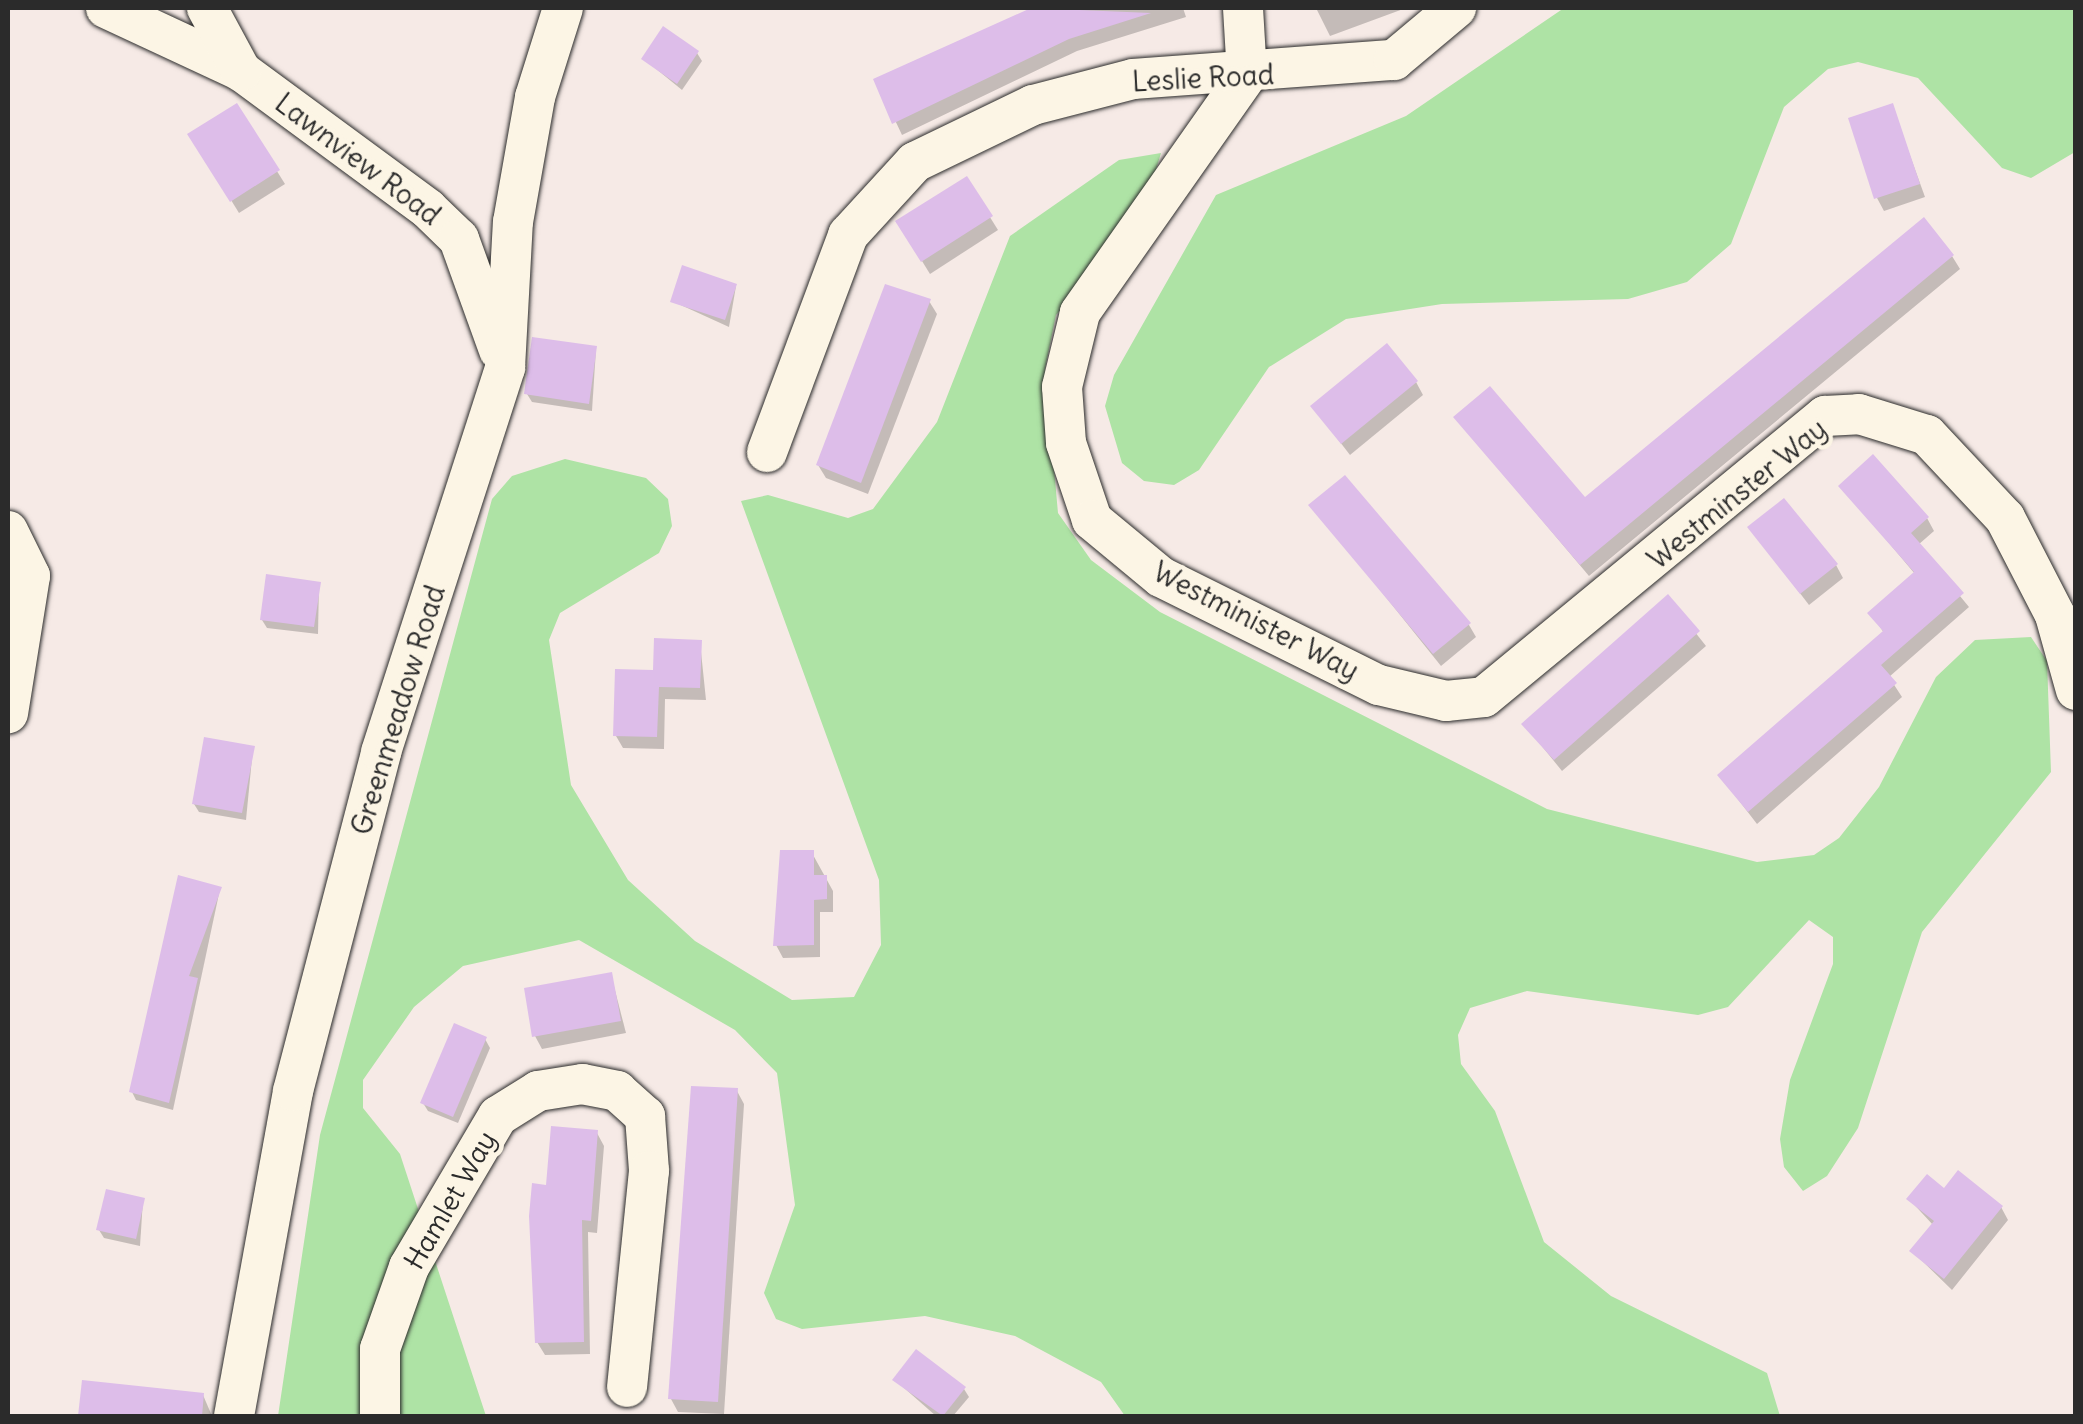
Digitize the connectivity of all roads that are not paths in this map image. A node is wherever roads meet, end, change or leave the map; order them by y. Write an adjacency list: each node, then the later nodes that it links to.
1 (106, 8): 6 (street, Lawnview Road)
2 (207, 8): 6 (street, Lawnview Road)
3 (563, 8): 8 (street, Greenmeadow Road)
4 (1244, 8): 7 (street)
5 (1456, 8): 7 (street, Leslie Road)
6 (241, 72): 8 (street, Lawnview Road)
7 (1247, 75): 9 (street, Leslie Road); 11 (street, Westminister Way)
8 (506, 368): 15 (street, Greenmeadow Road)
9 (766, 452)
10 (8, 531): 13 (street)
11 (1520, 674): 12 (street, Westminster Way)
12 (2076, 690)
13 (8, 713)
14 (627, 1387): 16 (street, Hamlet Way)
15 (234, 1416)
16 (380, 1416)

